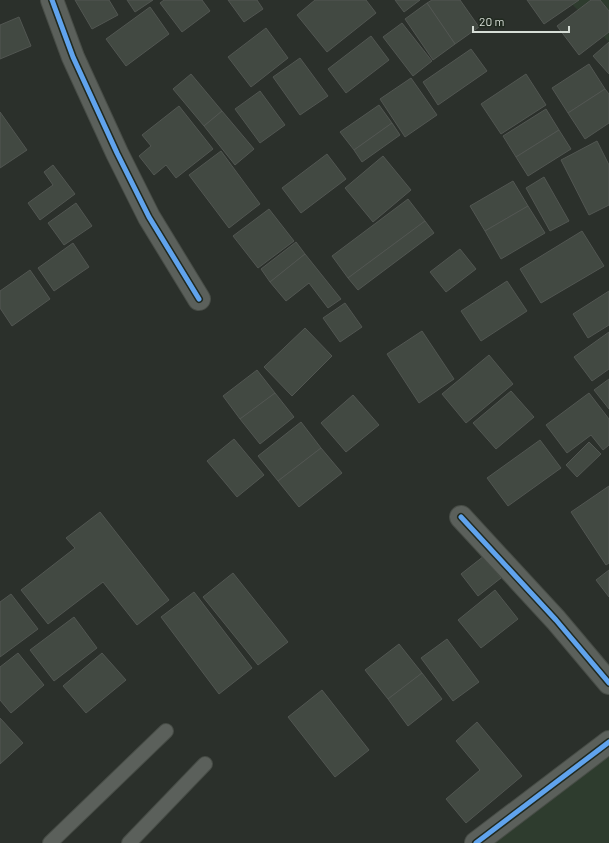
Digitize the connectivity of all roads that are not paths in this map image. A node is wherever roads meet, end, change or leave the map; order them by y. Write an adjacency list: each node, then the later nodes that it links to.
1 (52, 0): 2 (street)
2 (199, 299)
3 (461, 517): 4 (street)
4 (609, 683)
5 (166, 731): 8 (lane)
6 (609, 742): 10 (street)
7 (204, 764): 9 (lane)
8 (50, 843)
9 (129, 843)
10 (476, 843)

